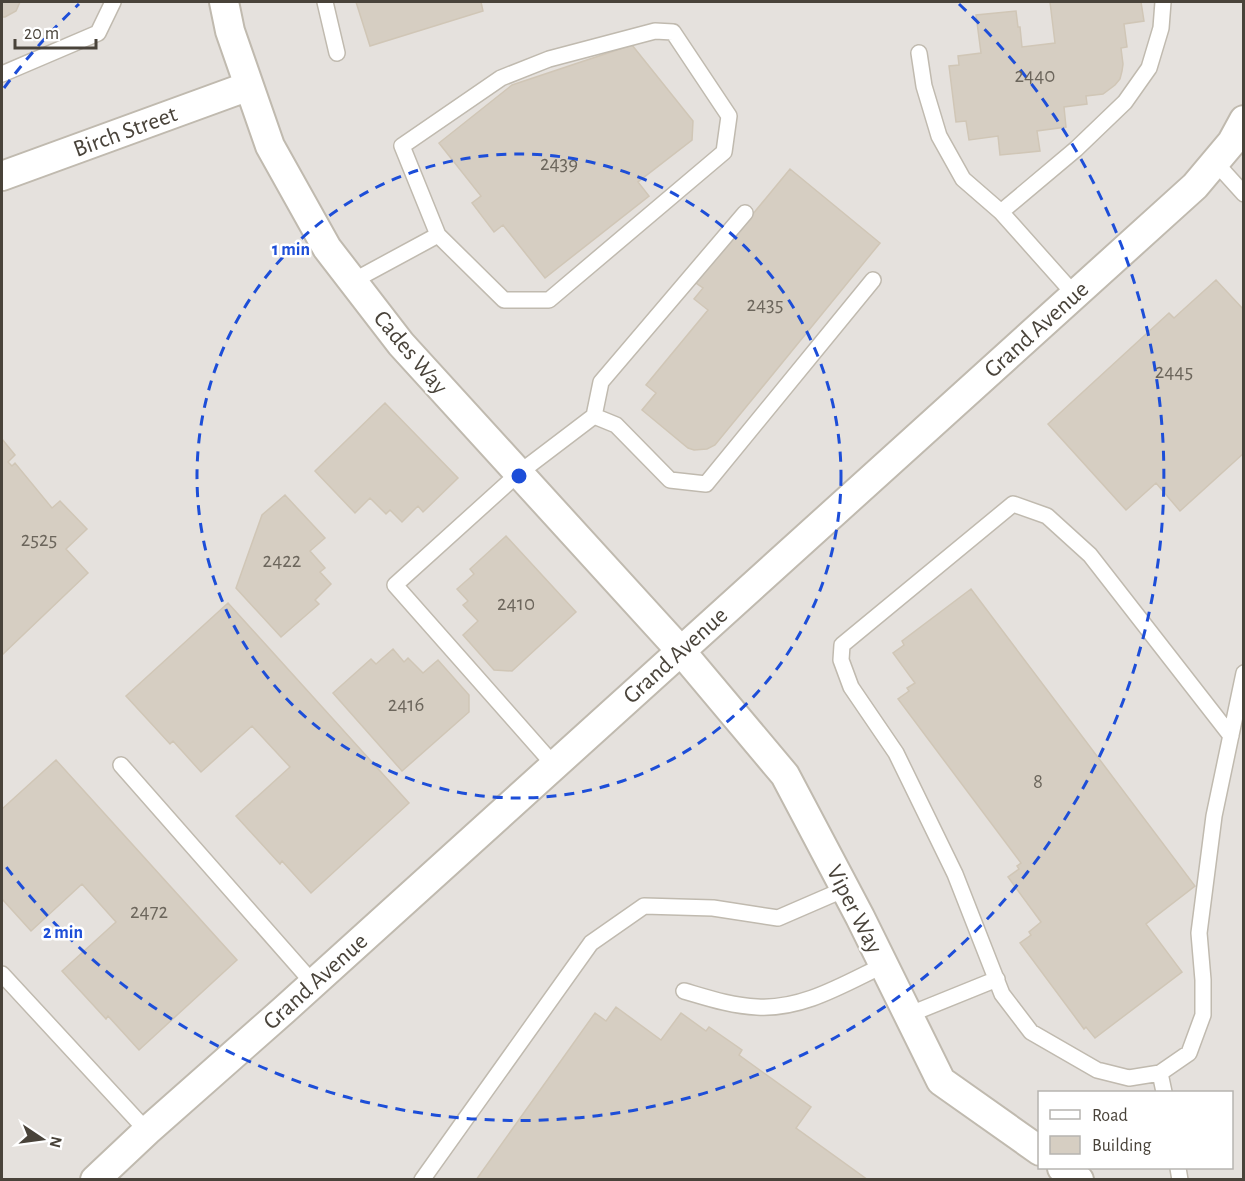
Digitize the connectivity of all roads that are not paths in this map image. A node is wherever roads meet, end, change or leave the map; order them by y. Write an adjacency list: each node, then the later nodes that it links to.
1 (113, 2): 7 (lane)
2 (224, 2): 8 (street, Cades Way)
3 (325, 2): 5 (lane)
4 (1163, 2): 13 (lane)
5 (337, 53)
6 (919, 53): 13 (lane)
7 (2, 74)
8 (249, 86): 11 (street, Birch Street); 17 (street, Cades Way)
9 (1244, 120): 10 (street, Grand Avenue)
10 (1215, 162): 12 (lane); 18 (street, Grand Avenue)
11 (2, 176)
12 (1244, 194)
13 (1001, 212): 18 (lane)
14 (746, 213): 19 (lane)
15 (438, 235): 15 (lane); 17 (lane)
16 (873, 280): 19 (lane)
17 (353, 281): 20 (street, Cades Way)
18 (1075, 295): 21 (street, Grand Avenue)
19 (594, 416): 20 (lane)
20 (519, 473): 21 (street, Cades Way); 25 (lane)
21 (680, 650): 25 (street, Grand Avenue); 26 (street, Viper Way)
22 (1244, 673): 23 (lane)
23 (1231, 736): 29 (lane); 33 (lane)
24 (121, 765): 30 (lane)
25 (554, 765): 30 (street, Grand Avenue)
26 (845, 890): 27 (street, Viper Way); 39 (lane)
27 (884, 965): 31 (lane); 32 (street, Viper Way)
28 (2, 974): 35 (lane)
29 (997, 979): 32 (lane); 33 (lane)
30 (313, 983): 35 (street, Grand Avenue)
31 (684, 991)
32 (908, 1015): 36 (street, Viper Way)
33 (1160, 1073): 34 (lane)
34 (1164, 1091)
35 (147, 1131): 38 (street, Grand Avenue)
36 (1038, 1151)
37 (1065, 1169): 40 (street)
38 (95, 1179)
39 (422, 1179)
40 (1079, 1179)

